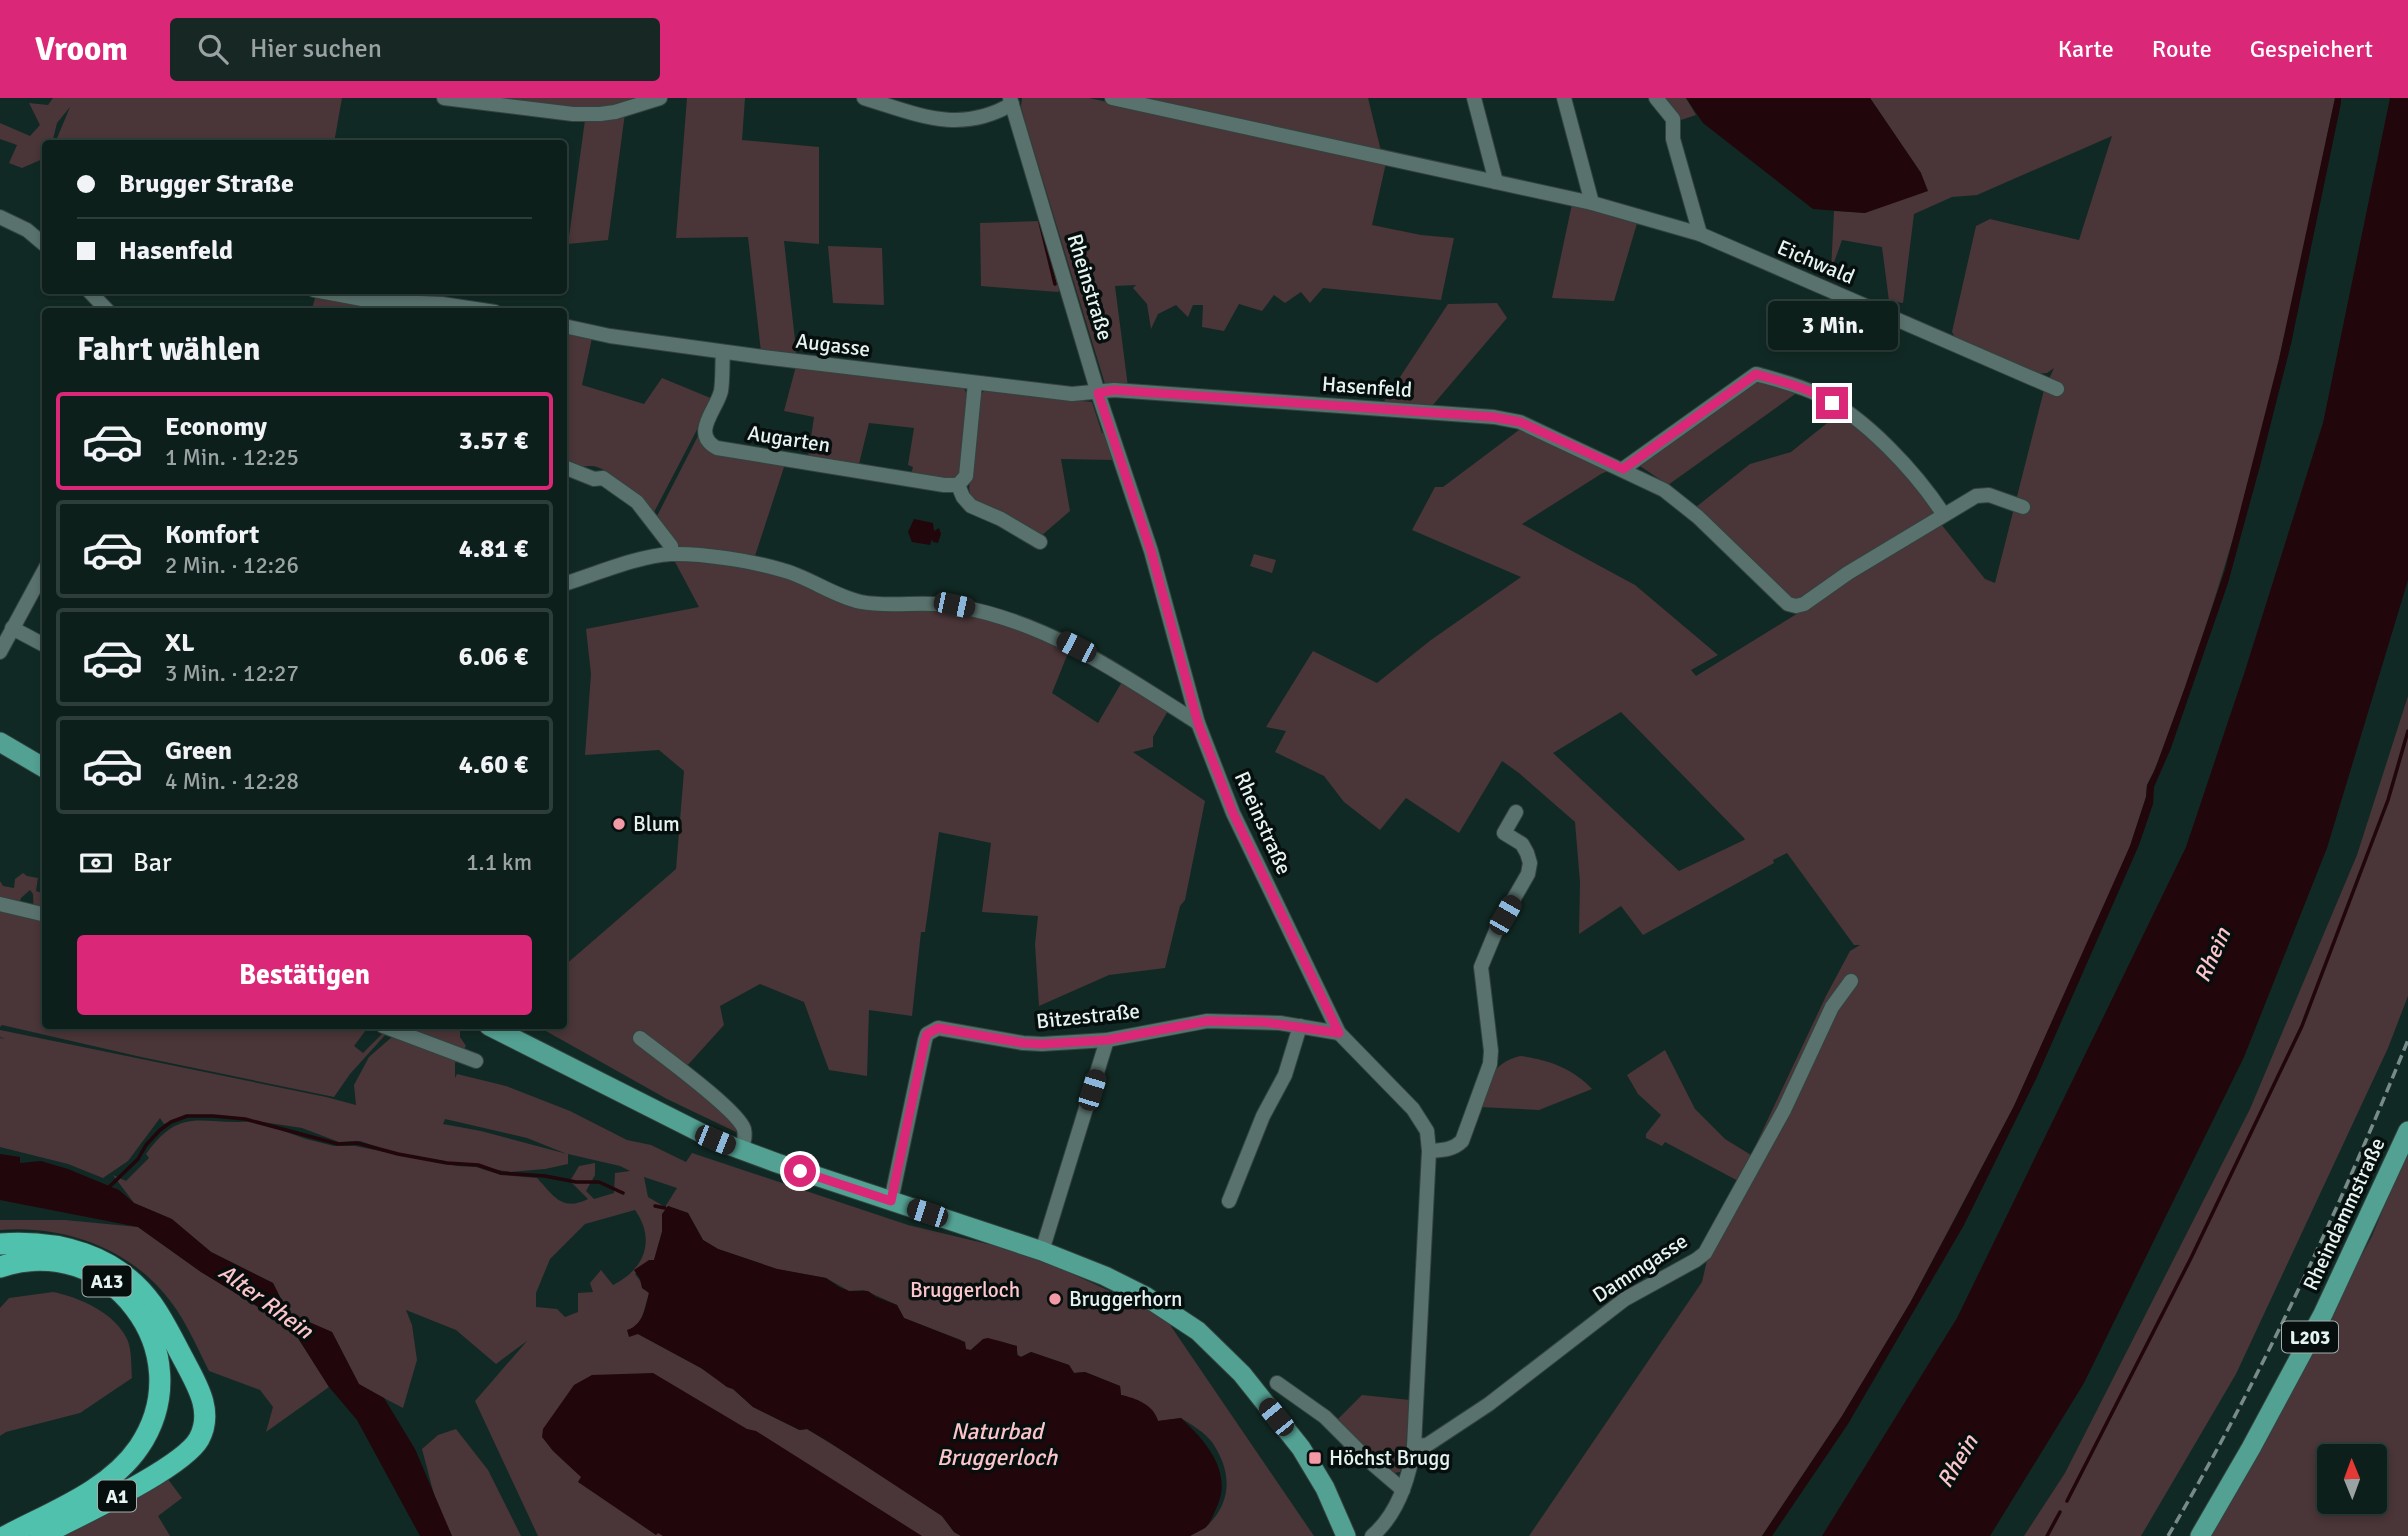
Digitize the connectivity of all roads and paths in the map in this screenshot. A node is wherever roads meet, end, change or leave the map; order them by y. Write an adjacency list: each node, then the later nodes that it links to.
1 (444, 98): 2 (street)
2 (660, 98)
3 (864, 98): 8 (street)
4 (1112, 98): 9 (street, Eichwald)
5 (1474, 98): 9 (street)
6 (1564, 98): 10 (street)
7 (1656, 98): 12 (street)
8 (1011, 101): 22 (street, Rheinstraße)
9 (1496, 182): 10 (street, Eichwald)
10 (1592, 203): 12 (street, Eichwald)
11 (0, 217): 13 (street)
12 (1700, 234): 21 (street, Eichwald)
13 (42, 240)
14 (93, 294): 16 (street)
15 (335, 294): 17 (street)
16 (105, 308)
17 (468, 308)
18 (567, 327): 19 (street, Augasse)
19 (723, 352): 20 (street, Augasse); 25 (street, Augarten)
20 (975, 383): 22 (street, Augasse); 25 (street)
21 (2057, 389)
22 (1098, 393): 24 (street, Hasenfeld); 35 (street, Rheinstraße)
23 (567, 468): 29 (street)
24 (1623, 469): 27 (street, Hasenfeld); 27 (street)
25 (958, 485): 28 (street)
26 (2023, 507): 27 (street, Hasenfeld)
27 (1944, 515)
28 (1040, 542)
29 (671, 554): 31 (street); 35 (street)
30 (42, 574): 32 (street)
31 (567, 583)
32 (12, 628): 33 (street); 34 (street)
33 (42, 644)
34 (0, 652)
35 (1198, 723): 45 (street, Rheinstraße)
36 (0, 742): 37 (main road)
37 (42, 767)
38 (1516, 812): 51 (street)
39 (0, 904): 40 (street)
40 (42, 914)
41 (1851, 981): 58 (street, Dammgasse)
42 (1300, 1026): 45 (street, Bitzestraße); 47 (street, Bitzestraße); 52 (street)
43 (391, 1029): 48 (street)
44 (495, 1029): 50 (main road)
45 (1339, 1033): 51 (street, Rheinstraße)
46 (640, 1038): 50 (street)
47 (1107, 1040): 53 (street, Bitzestraße); 55 (street)
48 (476, 1061)
49 (2408, 1131): 65 (main road, Rheindammstraße / L203)
50 (741, 1150): 53 (main road)
51 (1429, 1152): 58 (street, Rheinstraße)
52 (1228, 1200)
53 (891, 1201): 55 (main road)
54 (0, 1244): 61 (highway, A1)
55 (1042, 1251): 63 (main road)
56 (0, 1267): 61 (highway, A13)
57 (1278, 1383): 59 (street)
58 (1414, 1446): 59 (street, Rheinstraße)
59 (1403, 1490): 64 (street, Rheinstraße)
60 (0, 1529): 62 (highway, A13)
61 (43, 1529): 62 (highway, A13)
62 (3, 1536)
63 (1346, 1536)
64 (1373, 1536)
65 (2200, 1536)

